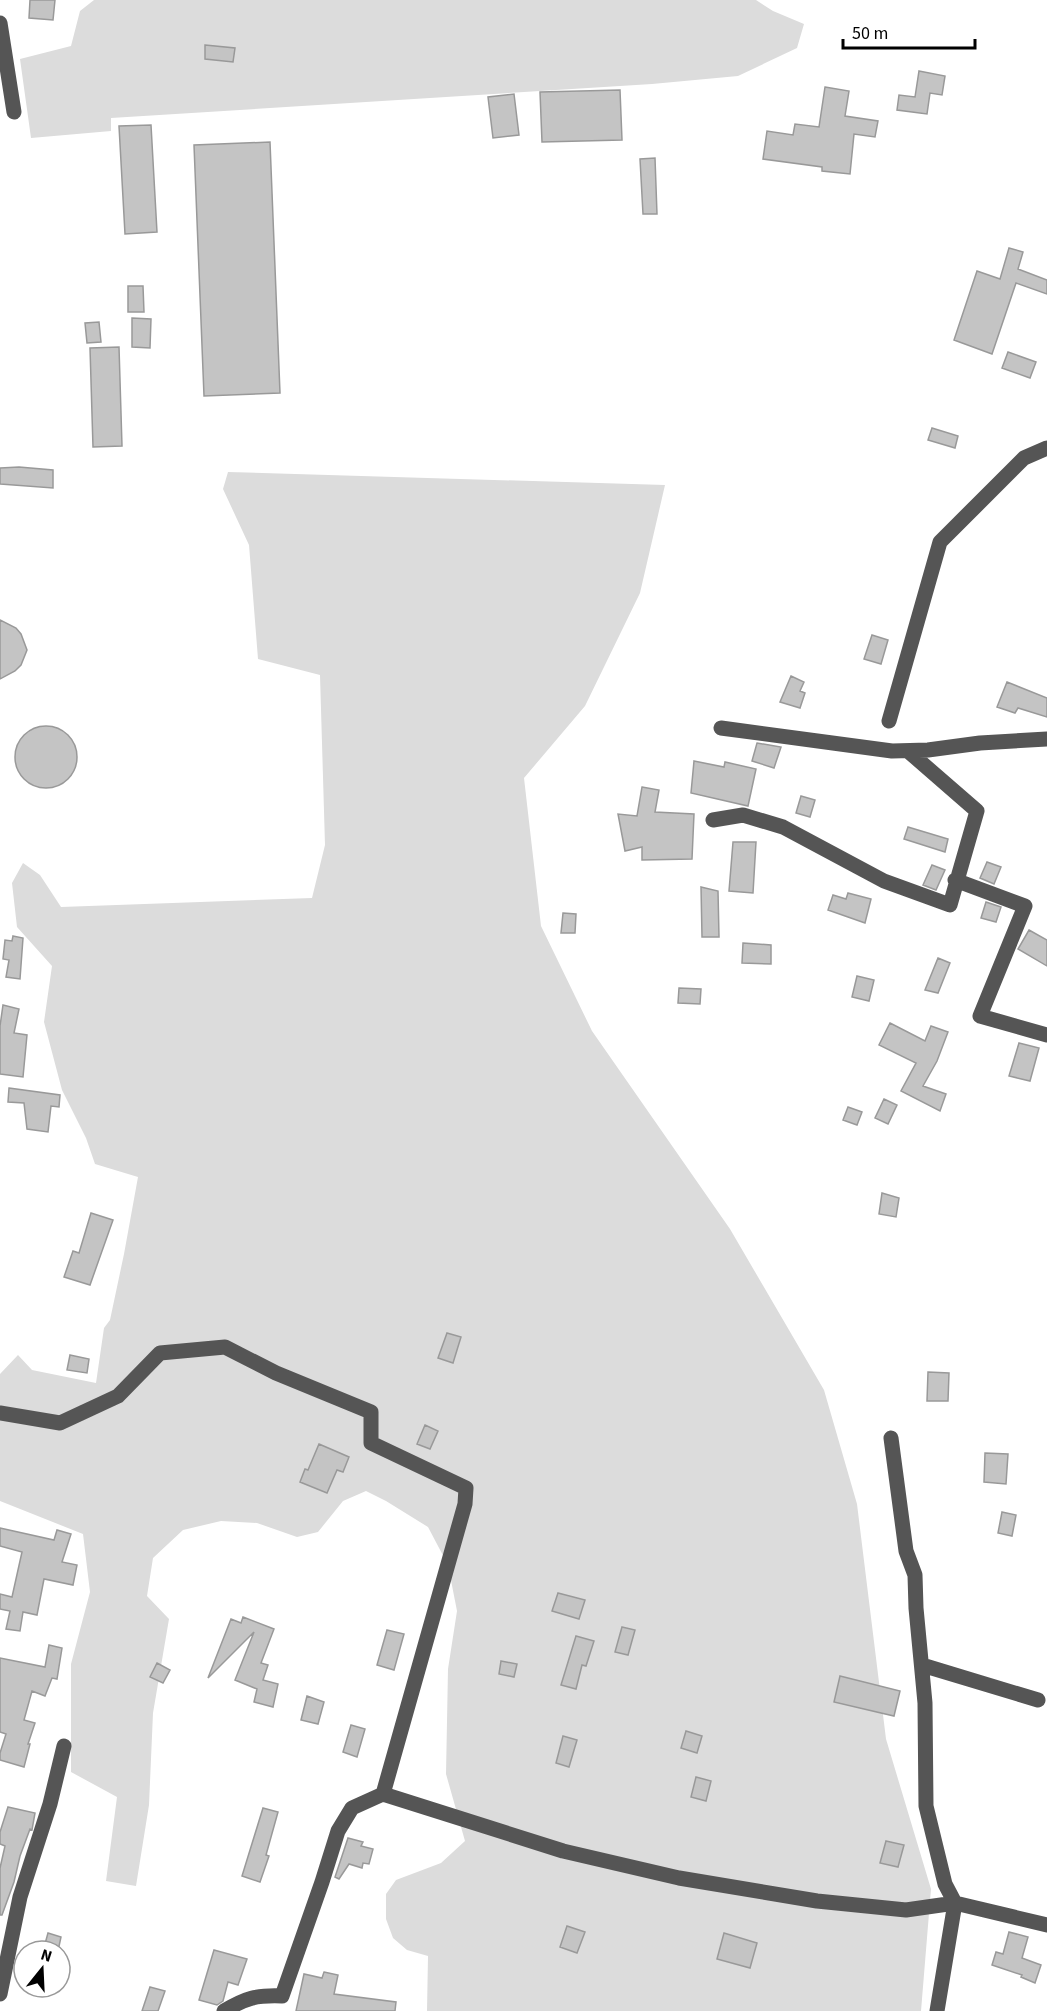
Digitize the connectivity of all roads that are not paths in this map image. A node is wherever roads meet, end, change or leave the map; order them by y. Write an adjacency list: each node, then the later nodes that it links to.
1 (0, 23): 2 (street)
2 (14, 112)
3 (1047, 448): 4 (street)
4 (890, 721)
5 (721, 728): 7 (street)
6 (1047, 739): 7 (street)
7 (908, 751): 9 (street)
8 (713, 820): 9 (street)
9 (955, 880): 10 (street)
10 (1047, 1035)
11 (0, 1413): 16 (street)
12 (891, 1438): 13 (street)
13 (922, 1665): 14 (street); 17 (street)
14 (1038, 1700)
15 (64, 1746): 19 (street)
16 (383, 1794): 17 (street); 20 (street)
17 (955, 1903): 18 (street); 21 (street)
18 (1047, 1925)
19 (0, 1994)
20 (224, 2011)
21 (937, 2011)

